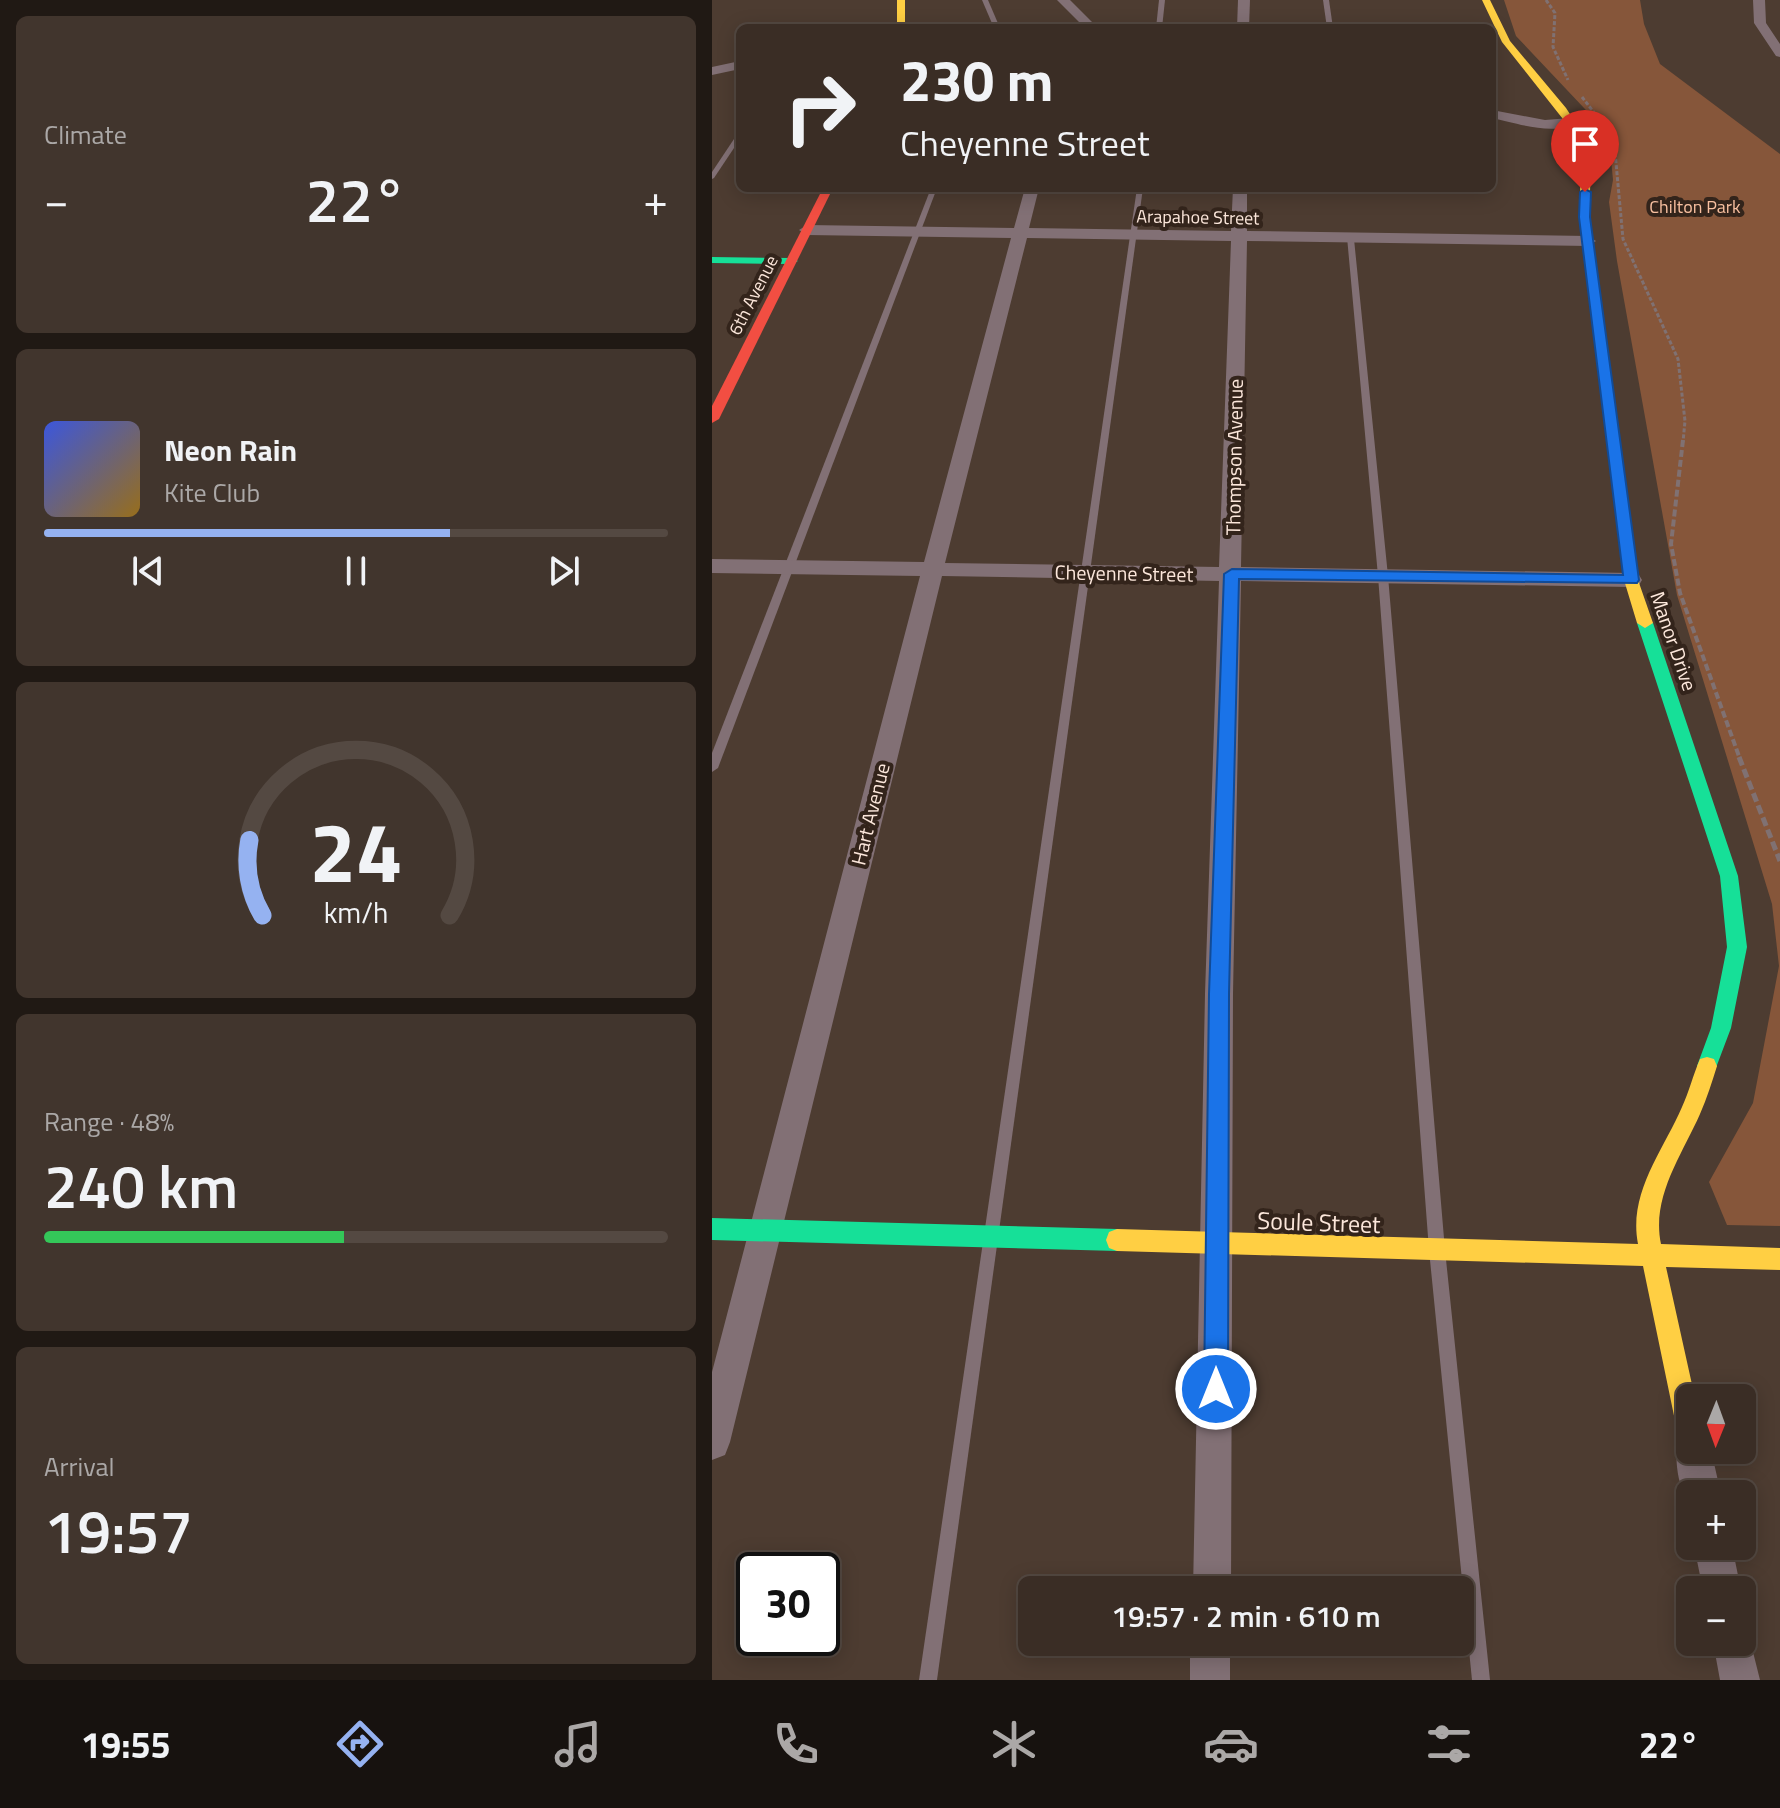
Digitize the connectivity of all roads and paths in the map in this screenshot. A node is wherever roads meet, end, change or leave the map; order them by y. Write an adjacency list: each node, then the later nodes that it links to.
1 (901, 0): 10 (street)
2 (985, 0): 11 (lane)
3 (1063, 0): 12 (street)
4 (1162, 0): 13 (lane)
5 (1244, 0): 14 (street)
6 (1326, 0): 15 (lane)
7 (1486, 0): 16 (street, Manor Drive)
8 (1546, 0): 21 (path)
9 (1759, 0): 18 (street)
10 (901, 24)
11 (995, 24)
12 (1088, 24)
13 (1159, 24)
14 (1243, 24)
15 (1329, 24)
16 (1495, 24)
17 (1496, 25): 24 (street, Manor Drive)
18 (1780, 53)
19 (736, 66): 20 (street)
20 (712, 71)
21 (1571, 84)
22 (1578, 91): 50 (path)
23 (1496, 115): 24 (street)
24 (1570, 122): 38 (street, Manor Drive)
25 (736, 140): 26 (lane)
26 (712, 177)
27 (826, 192): 32 (street, 6th Avenue)
28 (932, 192): 33 (lane)
29 (1031, 192): 34 (street, Hart Avenue)
30 (1139, 192): 35 (lane)
31 (1240, 192): 36 (street, Thompson Avenue)
32 (807, 230): 33 (street, Arapahoe Street); 40 (street, 6th Avenue)
33 (916, 232): 34 (street, Arapahoe Street); 43 (lane)
34 (1019, 234): 35 (street, Arapahoe Street); 44 (street, Hart Avenue)
35 (1132, 236): 36 (street, Arapahoe Street); 45 (lane)
36 (1239, 238): 37 (street, Arapahoe Street); 46 (street, Thompson Avenue)
37 (1350, 239): 38 (street, Arapahoe Street); 47 (lane)
38 (1588, 241): 48 (street, Manor Drive)
39 (712, 260): 40 (street)
40 (792, 261): 41 (street, 6th Avenue)
41 (712, 419)
42 (712, 566): 43 (street, Cheyenne Street)
43 (790, 567): 44 (street, Cheyenne Street); 49 (lane)
44 (933, 570): 45 (street, Cheyenne Street); 52 (street, Hart Avenue)
45 (1084, 572): 46 (street, Cheyenne Street); 53 (lane)
46 (1232, 574): 47 (street, Cheyenne Street); 54 (street, Thompson Avenue)
47 (1383, 576): 48 (street, Cheyenne Street); 55 (lane)
48 (1631, 580): 56 (street, Manor Drive)
49 (712, 768)
50 (1780, 861)
51 (712, 1229): 52 (street, Soule Street)
52 (766, 1230): 53 (street, Soule Street); 59 (street, Hart Avenue)
53 (989, 1237): 54 (street, Soule Street); 63 (lane)
54 (1217, 1244): 55 (street, Soule Street); 60 (street, Thompson Avenue)
55 (1437, 1250): 56 (street, Soule Street); 65 (lane)
56 (1653, 1256): 57 (street, Soule Street); 58 (street, Manor Drive)
57 (1780, 1259)
58 (1679, 1384)
59 (712, 1442)
60 (1212, 1576)
61 (1210, 1656): 64 (street)
62 (1736, 1656): 66 (street)
63 (928, 1680)
64 (1210, 1680)
65 (1481, 1680)
66 (1740, 1680)

